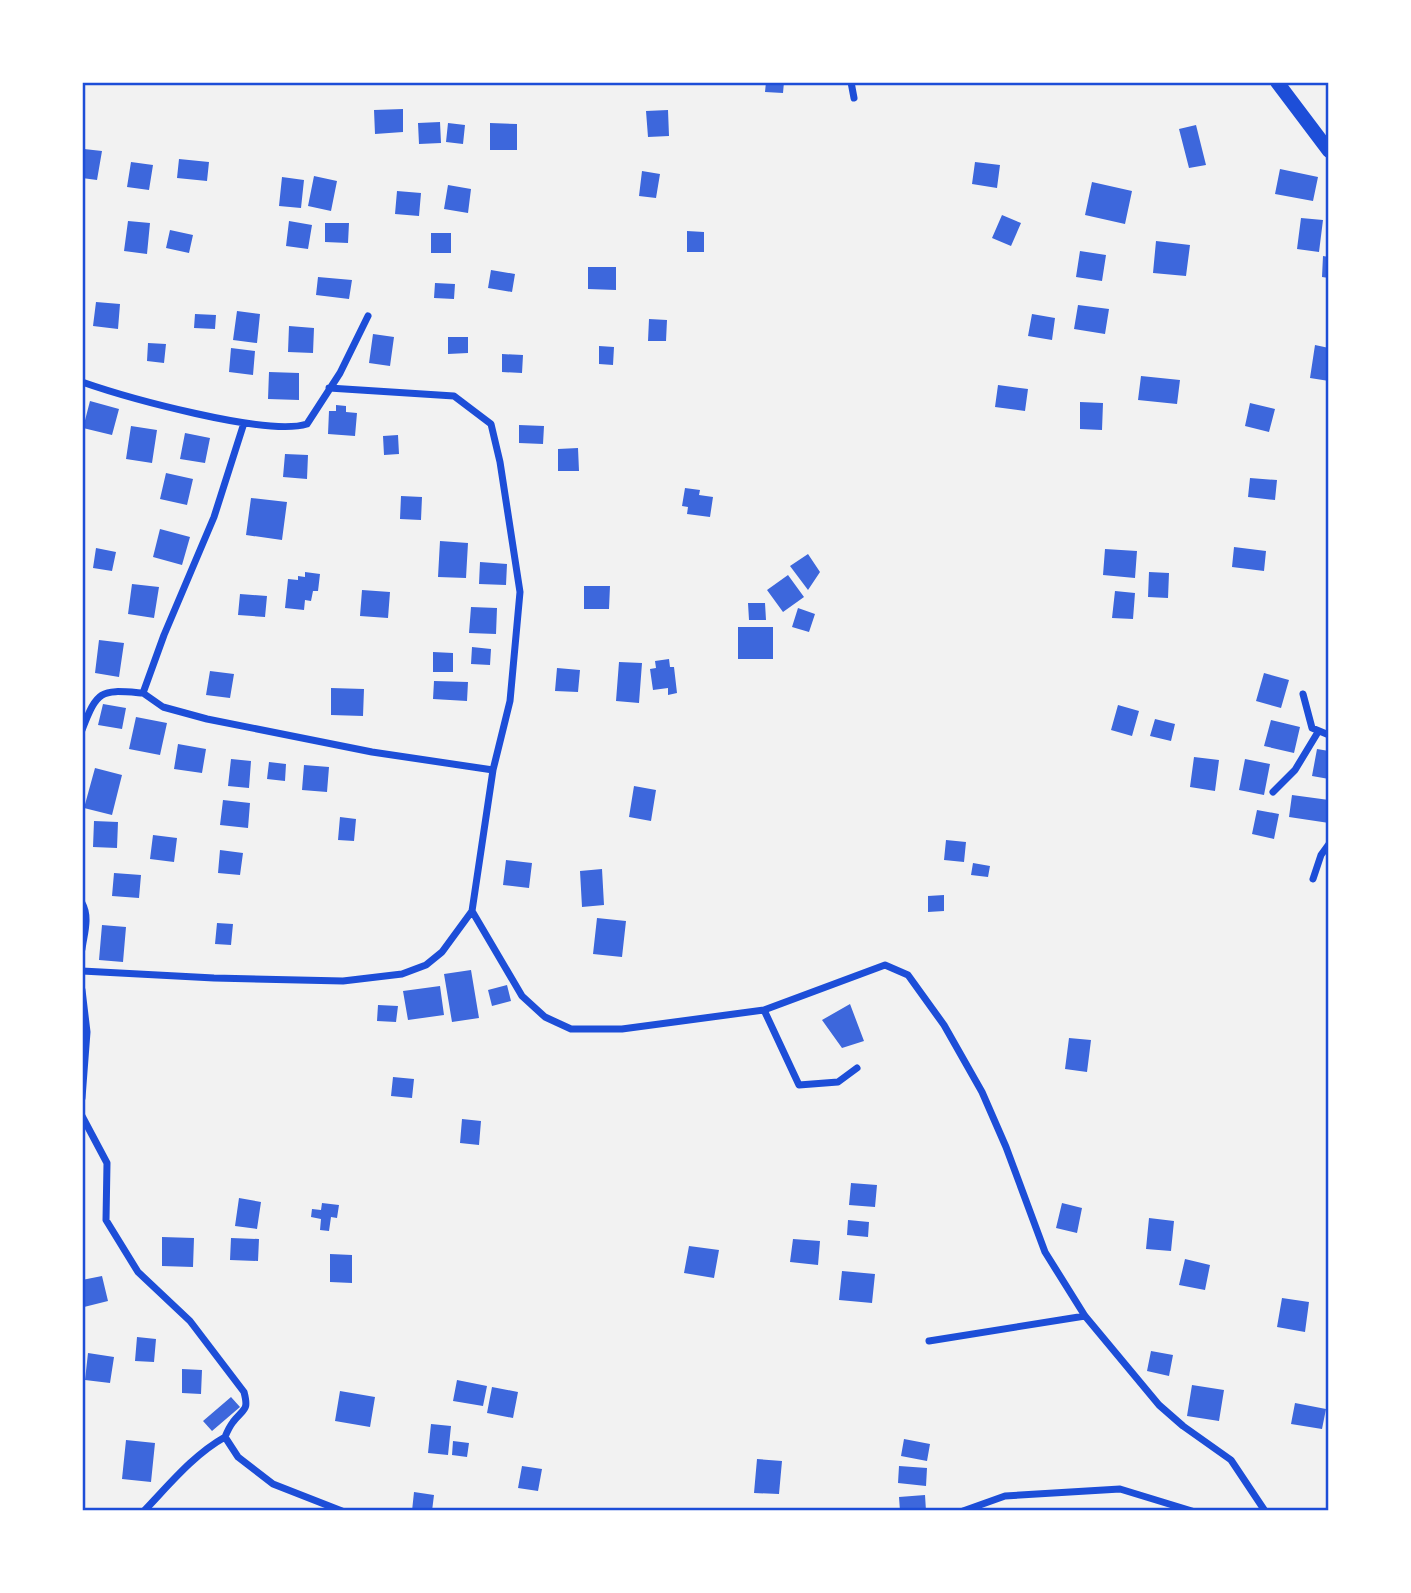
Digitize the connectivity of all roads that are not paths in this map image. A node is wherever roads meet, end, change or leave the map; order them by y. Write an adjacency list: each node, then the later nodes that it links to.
1 (852, 82): 3 (street)
2 (1277, 82): 4 (main road)
3 (854, 98)
4 (1329, 150)
5 (368, 316): 7 (street)
6 (82, 382): 8 (street)
7 (329, 388): 8 (street); 14 (street)
8 (244, 422): 9 (street)
9 (144, 693): 11 (street); 14 (street)
10 (1303, 694): 12 (street)
11 (82, 730)
12 (1318, 732): 13 (street); 15 (street)
13 (1329, 735)
14 (493, 770): 19 (street)
15 (1273, 792)
16 (1329, 844): 17 (street)
17 (1313, 879)
18 (82, 903): 20 (street)
19 (472, 911): 21 (street); 23 (street)
20 (82, 949)
21 (82, 971)
22 (82, 990): 25 (street)
23 (764, 1010): 24 (street); 27 (street)
24 (857, 1068)
25 (82, 1098)
26 (82, 1116): 29 (street)
27 (1085, 1316): 28 (street); 34 (street)
28 (929, 1341)
29 (225, 1437): 30 (street); 31 (street)
30 (144, 1511)
31 (342, 1511)
32 (963, 1511): 33 (street)
33 (1192, 1511)
34 (1265, 1511)

